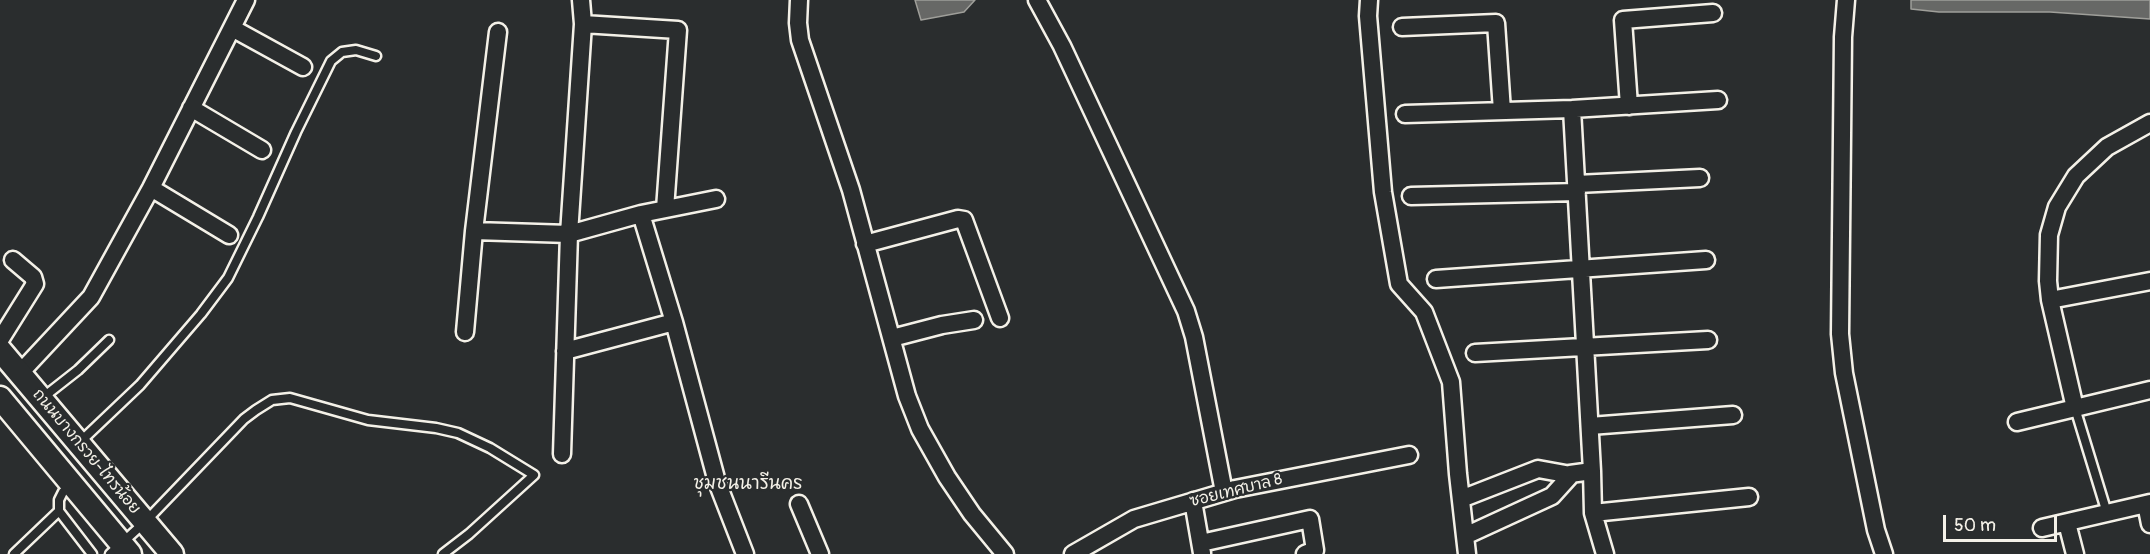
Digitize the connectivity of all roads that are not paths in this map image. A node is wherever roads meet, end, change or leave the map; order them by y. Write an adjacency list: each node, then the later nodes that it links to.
1 (246, 0): 10 (street)
2 (581, 0): 8 (street)
3 (800, 0): 32 (street)
4 (1037, 0): 65 (street)
5 (1369, 0): 67 (street)
6 (1846, 0): 92 (street)
7 (1713, 13): 15 (street)
8 (583, 24): 27 (street); 30 (street)
9 (1402, 27): 18 (street)
10 (232, 28): 13 (street); 16 (street)
11 (498, 32): 29 (street)
12 (376, 56): 59 (lane)
13 (303, 67)
14 (1718, 100): 15 (street)
15 (1629, 106): 17 (street)
16 (191, 108): 21 (street); 23 (street)
17 (1572, 109): 18 (street); 24 (street)
18 (1502, 111): 19 (street)
19 (1405, 114)
20 (2150, 123): 38 (street)
21 (262, 150)
22 (1700, 178): 24 (street)
23 (151, 188): 31 (street); 51 (street)
24 (1577, 188): 25 (street); 35 (street)
25 (1411, 196)
26 (716, 200): 27 (street)
27 (665, 209): 28 (street)
28 (640, 214): 30 (street); 41 (street)
29 (474, 231): 30 (street); 42 (street)
30 (569, 234): 49 (street)
31 (229, 235)
32 (865, 244): 39 (street); 43 (street)
33 (13, 260): 44 (street)
34 (1706, 260): 35 (street)
35 (1581, 267): 36 (street); 47 (street)
36 (1436, 279)
37 (2150, 281): 38 (street)
38 (2050, 300): 55 (street)
39 (1000, 318)
40 (974, 320): 43 (street)
41 (674, 322): 49 (street); 85 (street)
42 (465, 332)
43 (892, 338): 87 (street)
44 (0, 340)
45 (109, 340): 54 (lane)
46 (1708, 340): 47 (street)
47 (1586, 348): 50 (street); 58 (street)
48 (0, 350): 51 (main road, ถนนบางกรวย-ไทรน้อย)
49 (565, 351): 60 (street)
50 (1475, 353)
51 (19, 374): 54 (main road, ถนนบางกรวย-ไทรน้อย)
52 (2150, 390): 55 (street)
53 (0, 398): 64 (main road, ถนนบางกรวย-ไทรน้อย)
54 (41, 399): 59 (main road, ถนนบางกรวย-ไทรน้อย)
55 (2075, 408): 57 (street); 73 (lane)
56 (1733, 415): 58 (street)
57 (2017, 422)
58 (1590, 426): 62 (street)
59 (78, 443): 74 (main road, ถนนบางกรวย-ไทรน้อย)
60 (562, 454)
61 (1409, 455): 65 (street, ซอยเทศบาล 8)
62 (1592, 471): 63 (street); 72 (street)
63 (1570, 474): 67 (street); 78 (street)
64 (71, 484): 71 (lane); 80 (main road, ถนนบางกรวย-ไทรน้อย)
65 (1224, 492): 68 (street, ซอยเทศบาล 8)
66 (1749, 497): 72 (street)
67 (1461, 499): 78 (street)
68 (1193, 501): 79 (street); 88 (street, ซอยเทศบาล 8)
69 (799, 504): 86 (street)
70 (2148, 504): 73 (street); 76 (street)
71 (59, 512): 81 (lane); 82 (lane)
72 (1593, 513): 91 (street)
73 (2107, 513): 75 (street)
74 (145, 522): 80 (lane); 83 (main road, ถนนบางกรวย-ไทรน้อย); 84 (lane)
75 (2067, 523): 77 (street); 93 (street)
76 (2150, 525)
77 (2042, 528)
78 (1465, 536): 90 (street)
79 (1202, 549): 89 (street)
80 (120, 551)
81 (14, 554)
82 (92, 554)
83 (172, 554)
84 (443, 554)
85 (745, 554)
86 (820, 554)
87 (1005, 554)
88 (1074, 554)
89 (1305, 554)
90 (1467, 554)
91 (1605, 554)
92 (1884, 554)
93 (2075, 554)

